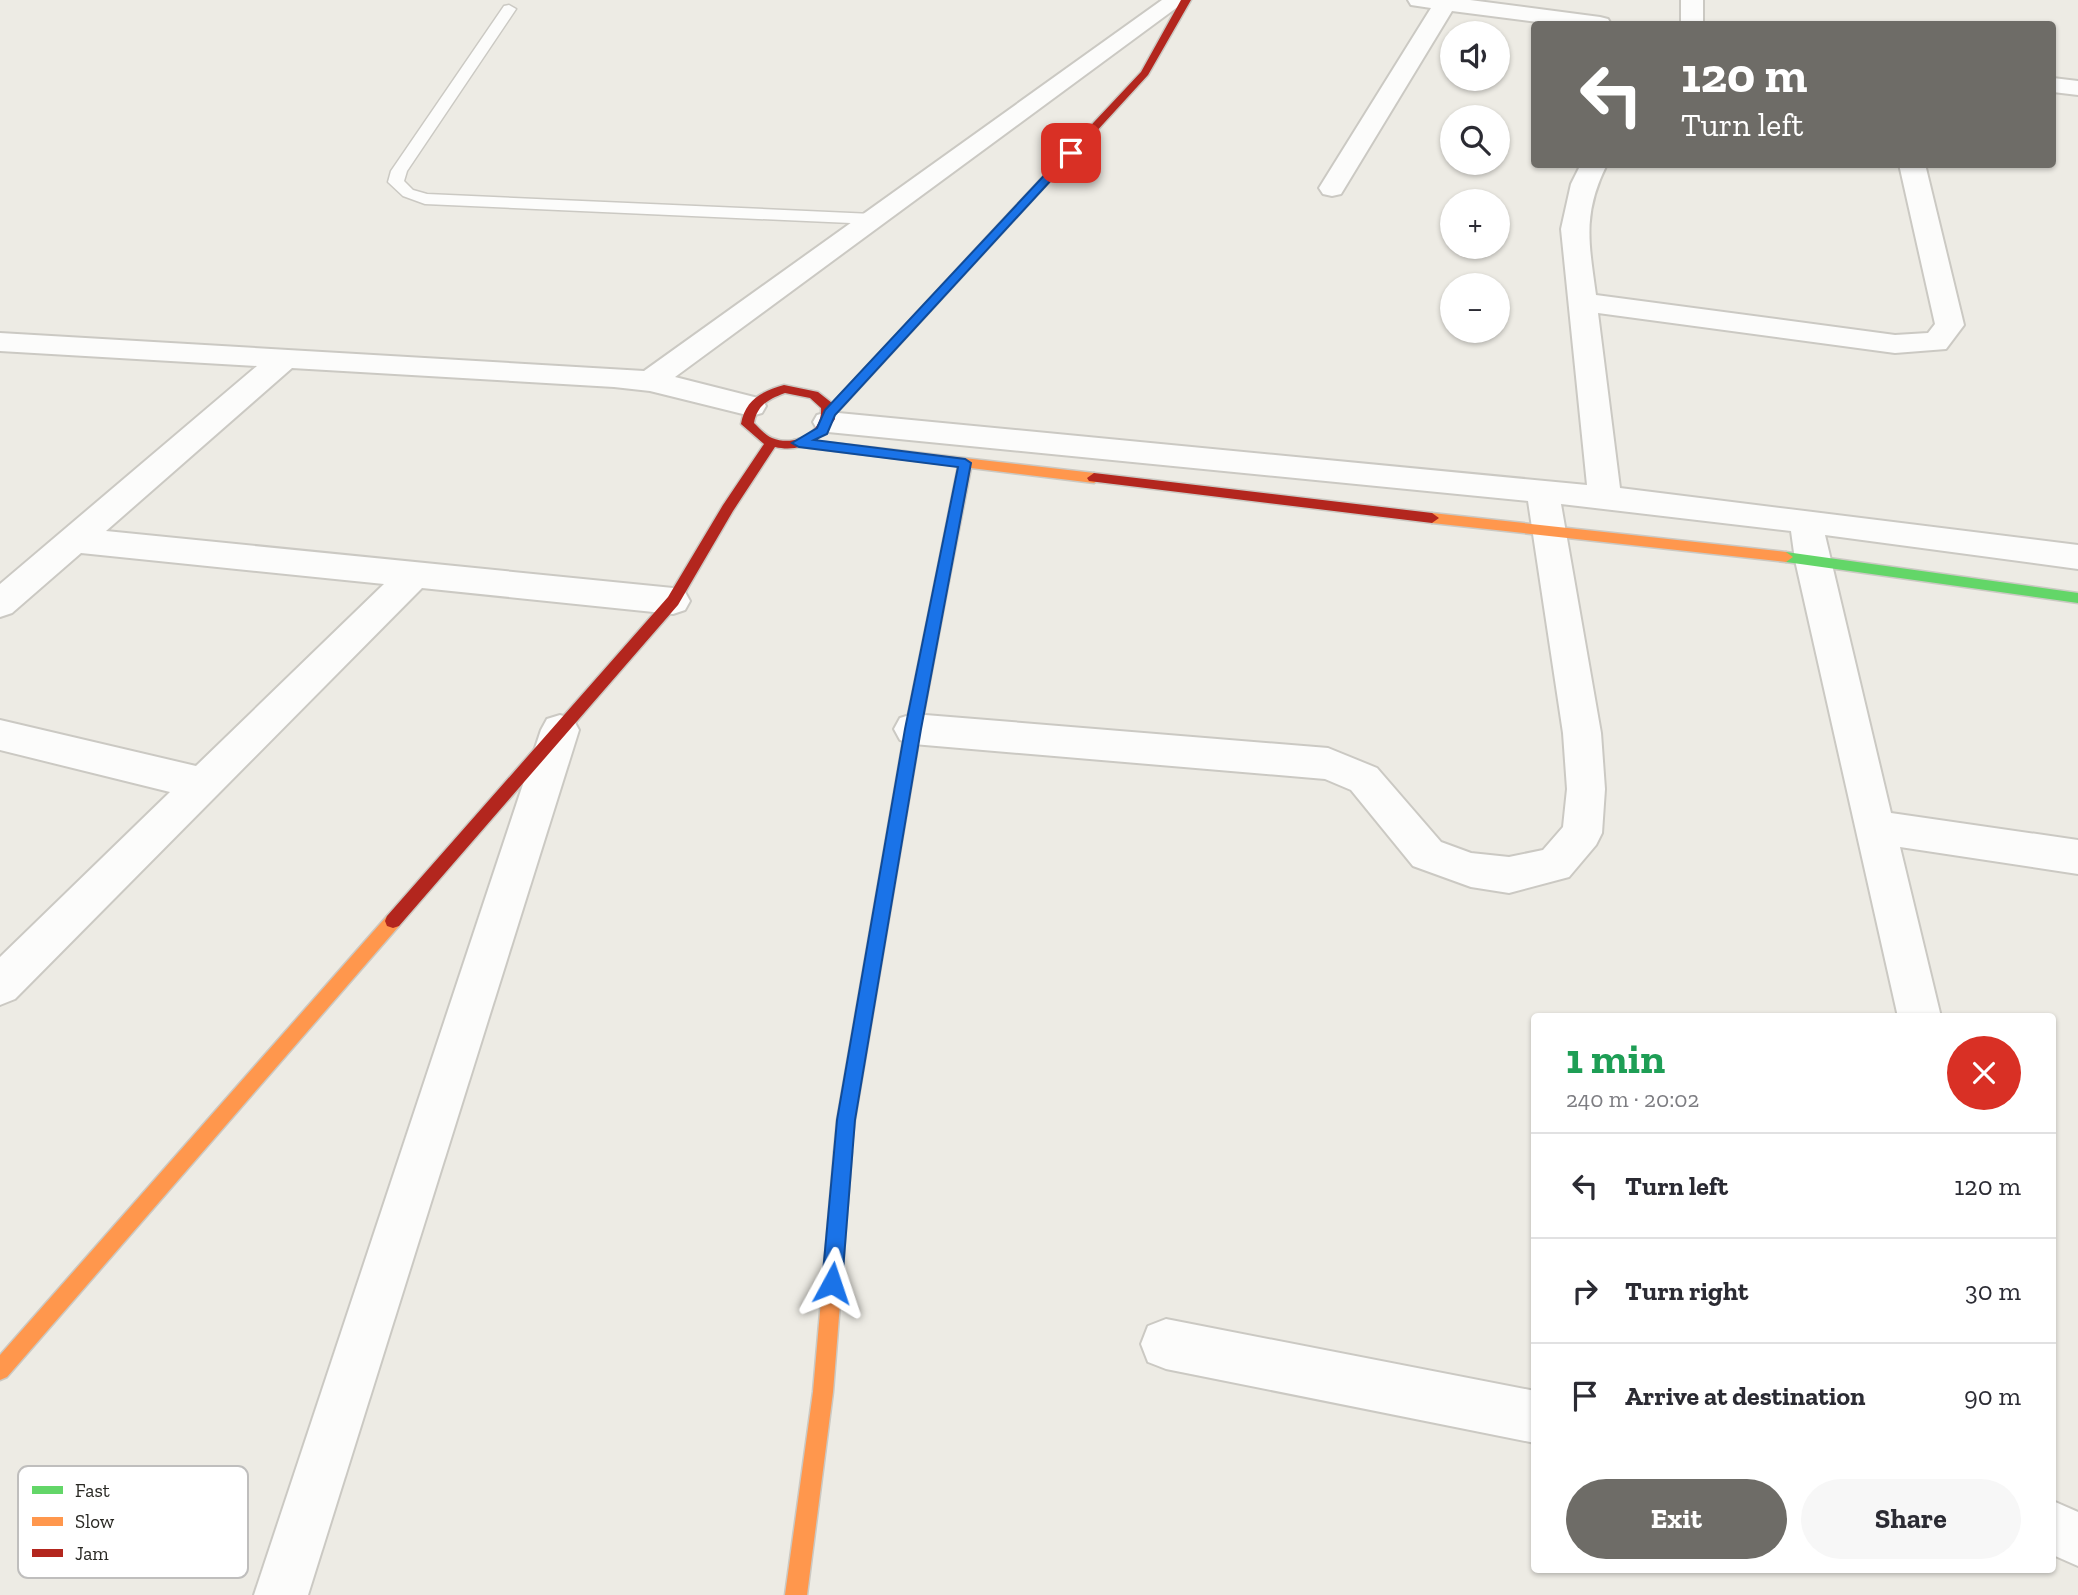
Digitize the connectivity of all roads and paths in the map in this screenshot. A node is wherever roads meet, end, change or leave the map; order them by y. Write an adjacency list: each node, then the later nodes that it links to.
1 (1176, 0): 15 (street)
2 (1185, 0): 21 (street)
3 (1417, 0): 5 (street)
4 (1692, 0): 9 (street)
5 (1445, 4): 6 (street); 14 (street)
6 (1473, 4): 8 (street)
7 (509, 9): 15 (lane)
8 (1581, 21)
9 (1692, 21)
10 (2056, 85): 11 (street)
11 (2078, 88)
12 (1592, 168): 16 (street)
13 (1913, 168): 16 (street)
14 (1332, 188)
15 (873, 219): 19 (street)
16 (1582, 302): 26 (street)
17 (0, 342): 18 (street)
18 (285, 358): 19 (street); 29 (street)
19 (650, 380): 20 (street)
20 (751, 406): 21 (street); 22 (street)
21 (829, 418): 23 (street); 25 (street)
22 (771, 443): 23 (street); 34 (street)
23 (799, 443): 24 (street)
24 (965, 463): 28 (street); 36 (street)
25 (1543, 491): 26 (street); 28 (street)
26 (1605, 498): 27 (street)
27 (1806, 521): 30 (street); 31 (street)
28 (1548, 531): 31 (street); 36 (street)
29 (75, 540): 32 (street); 35 (street)
30 (2078, 557)
31 (1812, 560): 33 (street); 40 (street)
32 (414, 575): 34 (street); 39 (street)
33 (2078, 598)
34 (673, 601): 37 (street)
35 (0, 604)
36 (913, 729): 50 (street)
37 (560, 730): 45 (street); 49 (street)
38 (0, 735): 39 (street)
39 (203, 784): 42 (street)
40 (1875, 827): 41 (street); 43 (street)
41 (2078, 857)
42 (0, 985)
43 (1919, 1013)
44 (1166, 1344): 46 (street)
45 (0, 1370)
46 (1531, 1416)
47 (2056, 1529): 48 (street)
48 (2078, 1539)
49 (281, 1595)
50 (796, 1595)

